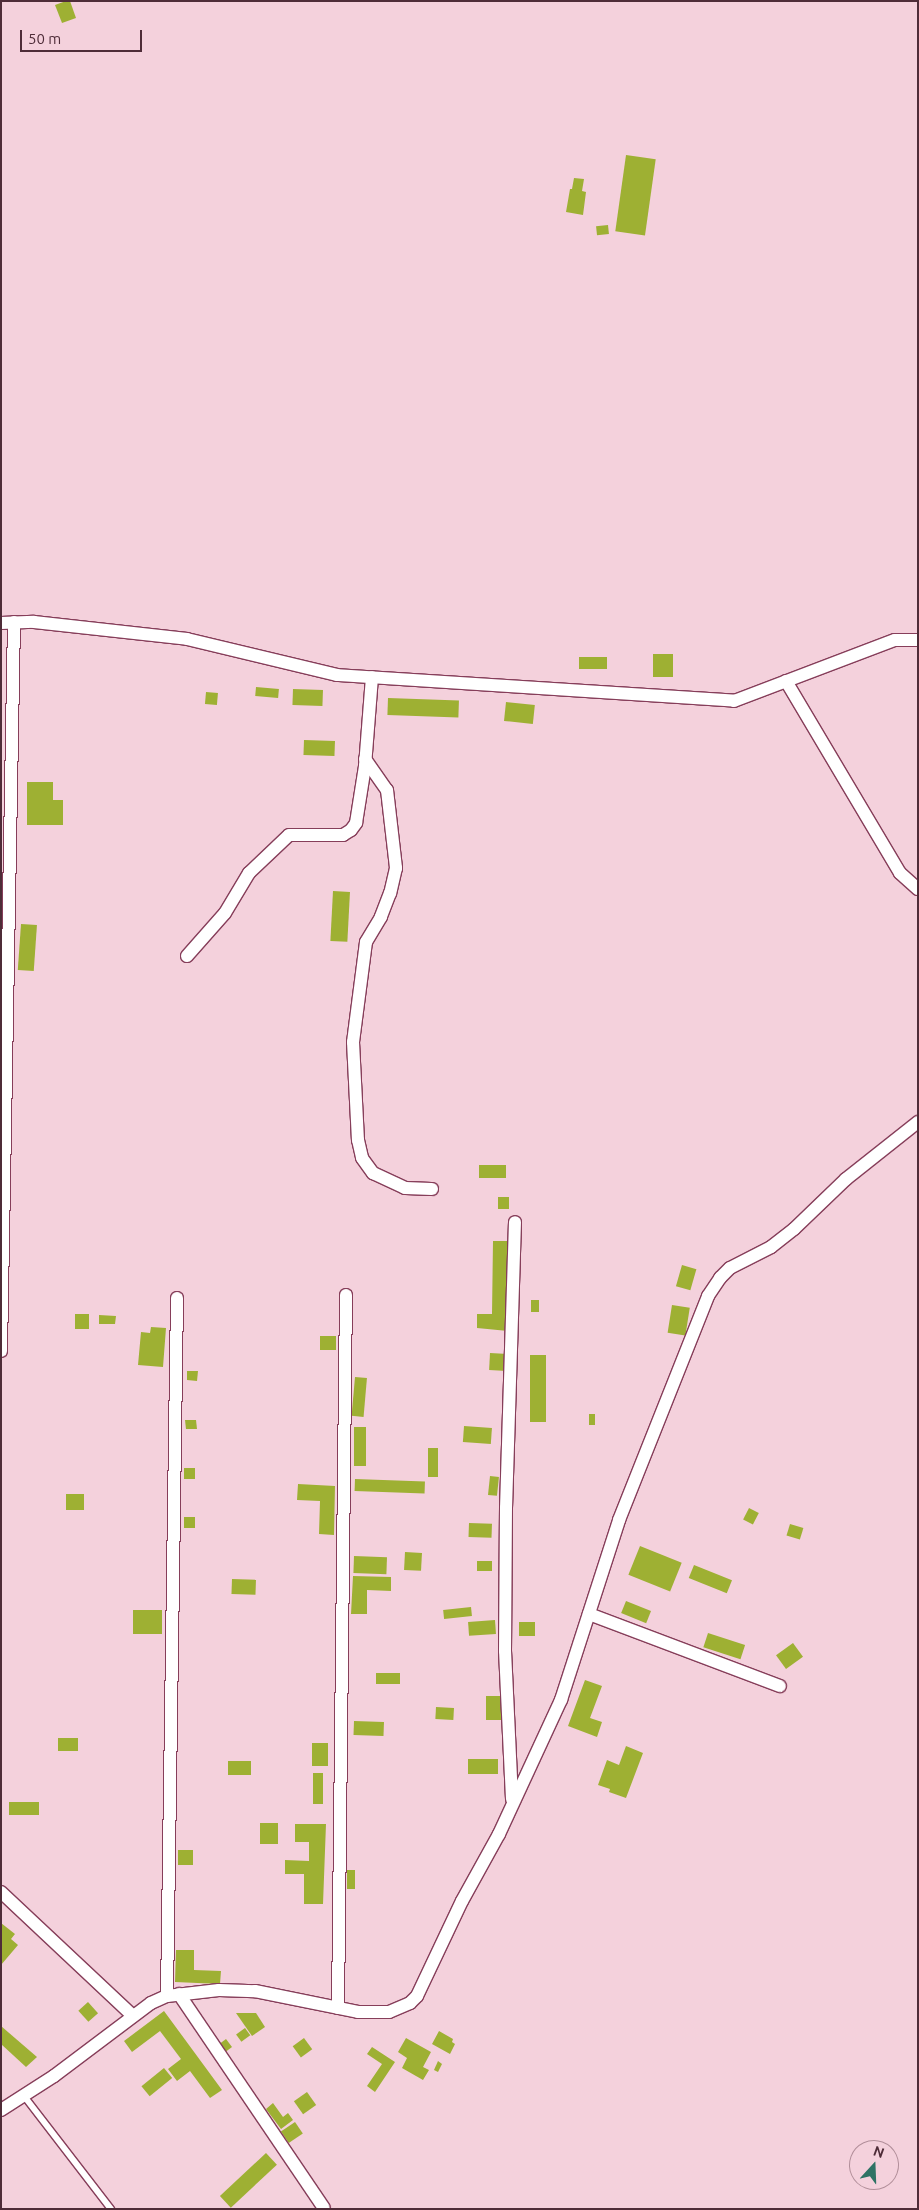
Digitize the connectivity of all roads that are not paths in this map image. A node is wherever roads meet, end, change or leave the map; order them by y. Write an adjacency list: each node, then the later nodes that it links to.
1 (8, 622): 3 (street); 13 (street)
2 (918, 640): 4 (street)
3 (372, 677): 4 (street); 5 (street)
4 (786, 681): 6 (street)
5 (366, 759): 7 (street); 9 (street)
6 (918, 889)
7 (187, 956)
8 (918, 1122): 14 (street)
9 (432, 1189)
10 (515, 1222): 16 (street)
11 (346, 1295): 19 (street)
12 (177, 1298): 18 (street)
13 (1, 1352)
14 (588, 1614): 15 (street); 16 (street)
15 (780, 1686)
16 (512, 1802): 19 (street)
17 (1, 1892): 20 (street)
18 (173, 1995): 19 (street); 20 (street); 23 (street)
19 (338, 2008)
20 (133, 2016): 21 (street)
21 (24, 2096): 22 (street); 24 (lane)
22 (1, 2110)
23 (324, 2208)
24 (111, 2209)

